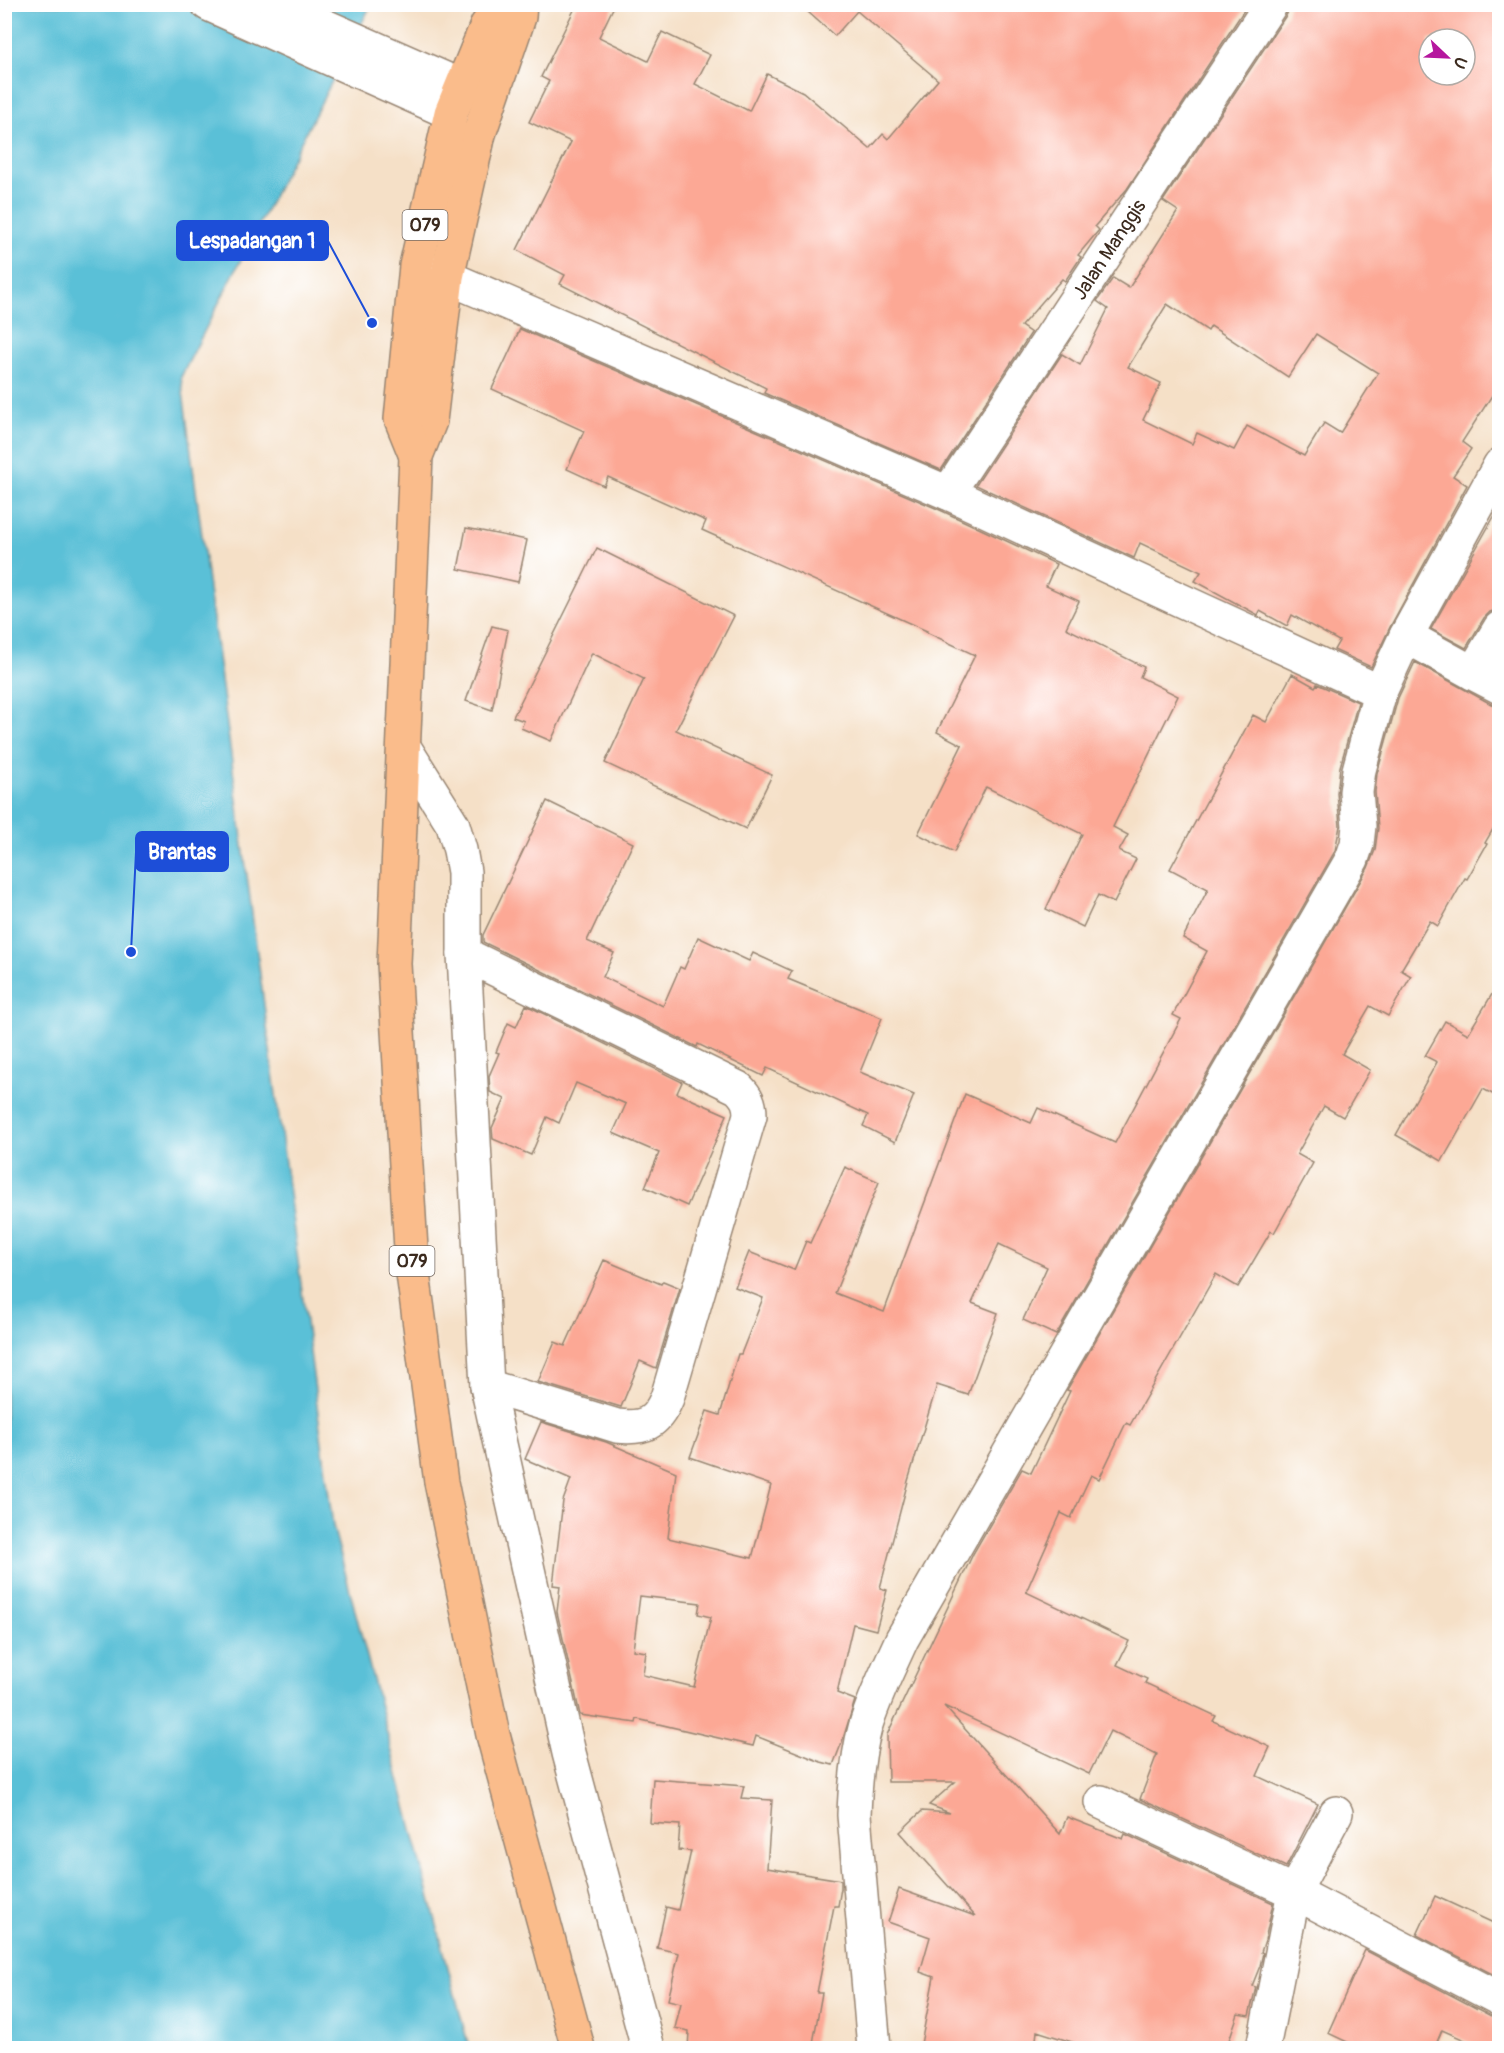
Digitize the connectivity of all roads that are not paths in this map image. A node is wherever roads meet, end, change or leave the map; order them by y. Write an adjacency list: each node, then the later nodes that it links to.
1 (208, 4): 6 (street)
2 (275, 4): 6 (street)
3 (502, 4): 6 (main road, 079)
4 (520, 4): 8 (main road, 079)
5 (1270, 4): 11 (street, Jalan Manggis)
6 (445, 94): 7 (main road, 079)
7 (416, 266): 8 (street); 9 (main road, 079)
8 (447, 277): 9 (main road, 079); 11 (street)
9 (416, 456): 16 (main road, 079)
10 (1500, 465): 13 (street)
11 (948, 493): 15 (street)
12 (1500, 628): 14 (street)
13 (1406, 636): 14 (street); 15 (street)
14 (1486, 680)
15 (1380, 692): 25 (street)
16 (404, 747): 17 (street); 23 (main road, 079)
17 (464, 954): 18 (street); 18 (street)
18 (487, 1386): 24 (street)
19 (1101, 1802): 21 (street)
20 (1336, 1813): 21 (street)
21 (1294, 1892): 22 (street); 26 (street)
22 (1500, 1999)
23 (578, 2049)
24 (648, 2049)
25 (874, 2049)
26 (1263, 2049)

